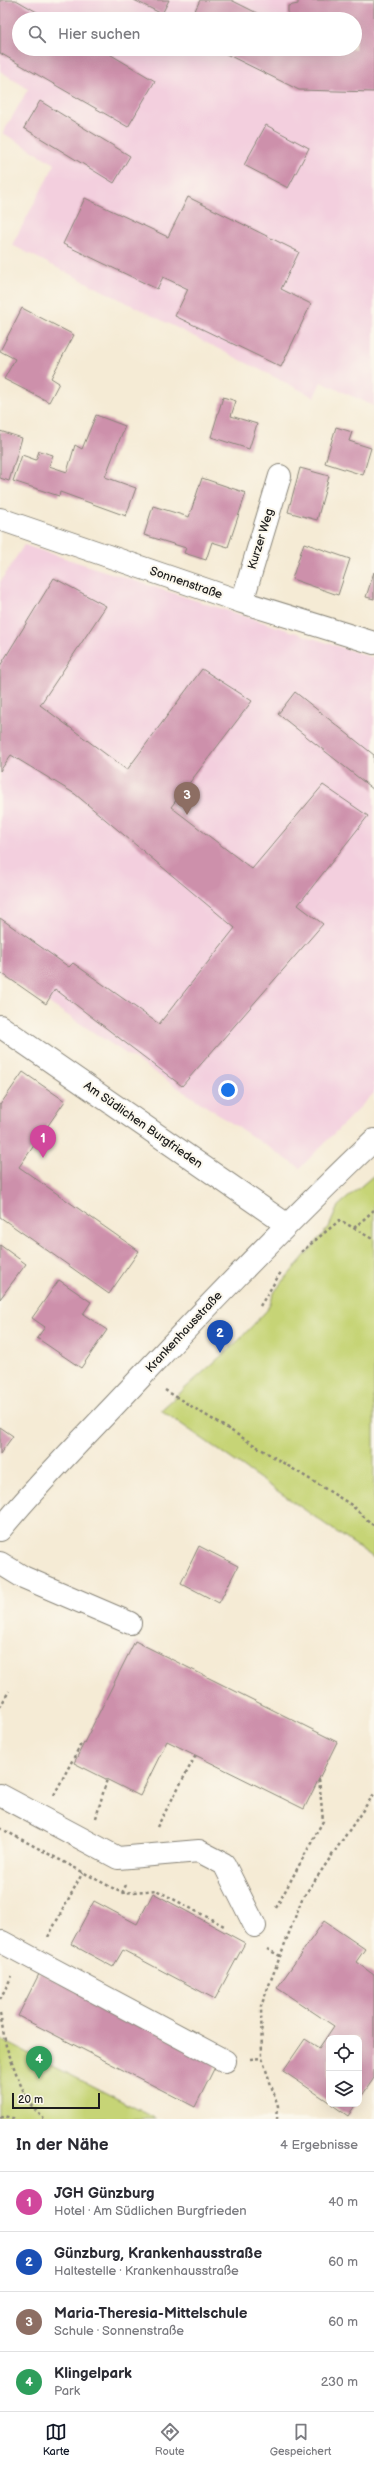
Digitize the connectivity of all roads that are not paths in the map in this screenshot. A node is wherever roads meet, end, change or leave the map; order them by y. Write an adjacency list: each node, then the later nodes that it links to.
1 (280, 476): 3 (street, Kurzer Weg)
2 (0, 519): 3 (street, Sonnenstraße)
3 (242, 602): 4 (street, Sonnenstraße)
4 (374, 643)
5 (0, 1026): 7 (street, Am Südlichen Burgfrieden)
6 (374, 1140): 7 (street, Krankenhausstraße)
7 (286, 1224): 8 (street, Krankenhausstraße)
8 (0, 1530)
9 (0, 1563): 10 (street)
10 (130, 1623)
11 (0, 1795): 12 (street)
12 (258, 1936)
13 (2, 1942): 14 (street)
14 (225, 2061)

